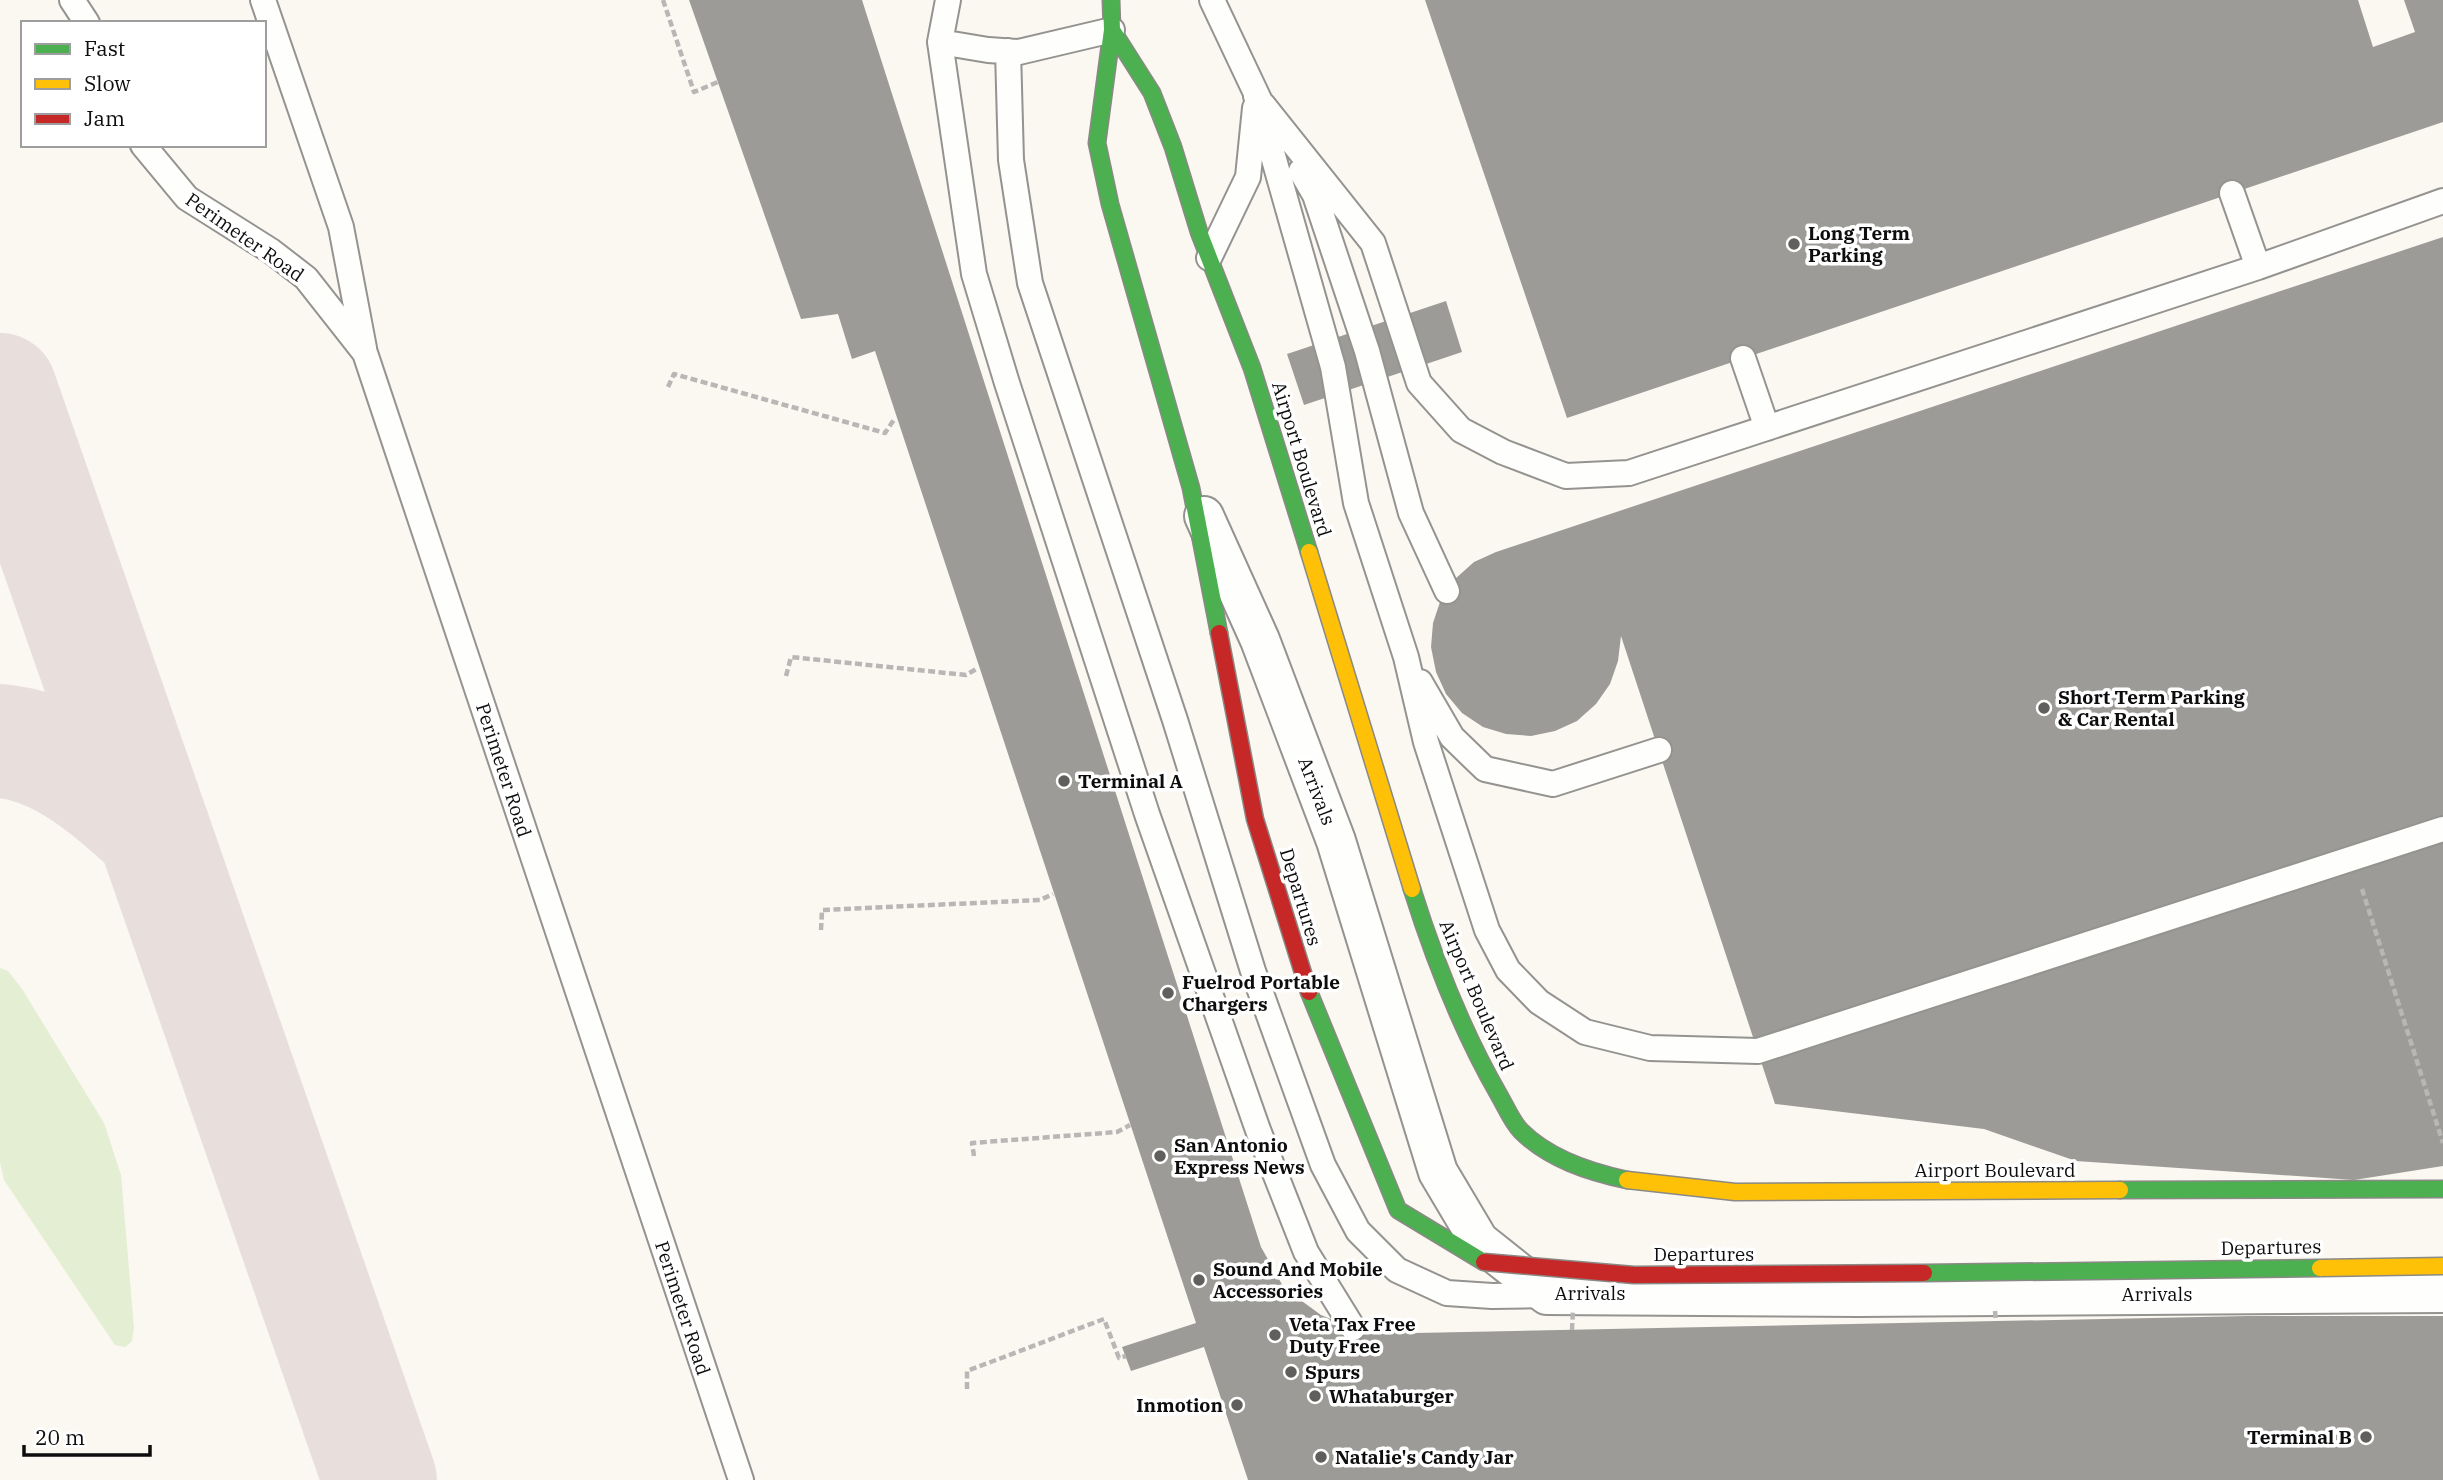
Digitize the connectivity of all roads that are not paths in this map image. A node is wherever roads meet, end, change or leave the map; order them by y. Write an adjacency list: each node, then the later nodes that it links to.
1 (72, 0): 6 (lane)
2 (263, 0): 16 (lane)
3 (948, 0): 8 (lane)
4 (1111, 0): 7 (street, Departures)
5 (1212, 0): 10 (lane)
6 (86, 21)
7 (1112, 30): 9 (lane); 14 (street, Airport Boulevard); 19 (street, Departures)
8 (940, 41): 9 (lane); 28 (lane)
9 (1008, 51): 27 (lane)
10 (1256, 96): 14 (lane); 18 (lane); 20 (lane); 21 (lane)
11 (145, 147): 16 (lane, Perimeter Road)
12 (2232, 192): 15 (lane)
13 (2443, 201): 15 (lane)
14 (1209, 258): 24 (street, Airport Boulevard)
15 (2258, 267): 18 (lane)
16 (365, 352): 29 (lane, Perimeter Road)
17 (1743, 358): 18 (lane)
18 (1767, 428)
19 (1191, 488): 25 (street, Departures, bridge); 27 (street, Arrivals)
20 (1447, 591)
21 (1406, 657): 22 (lane); 23 (lane)
22 (1659, 750)
23 (2443, 829)
24 (2443, 1189)
25 (2443, 1266)
26 (2443, 1293): 27 (street, Arrivals)
27 (1547, 1294)
28 (1353, 1328)
29 (741, 1480)

